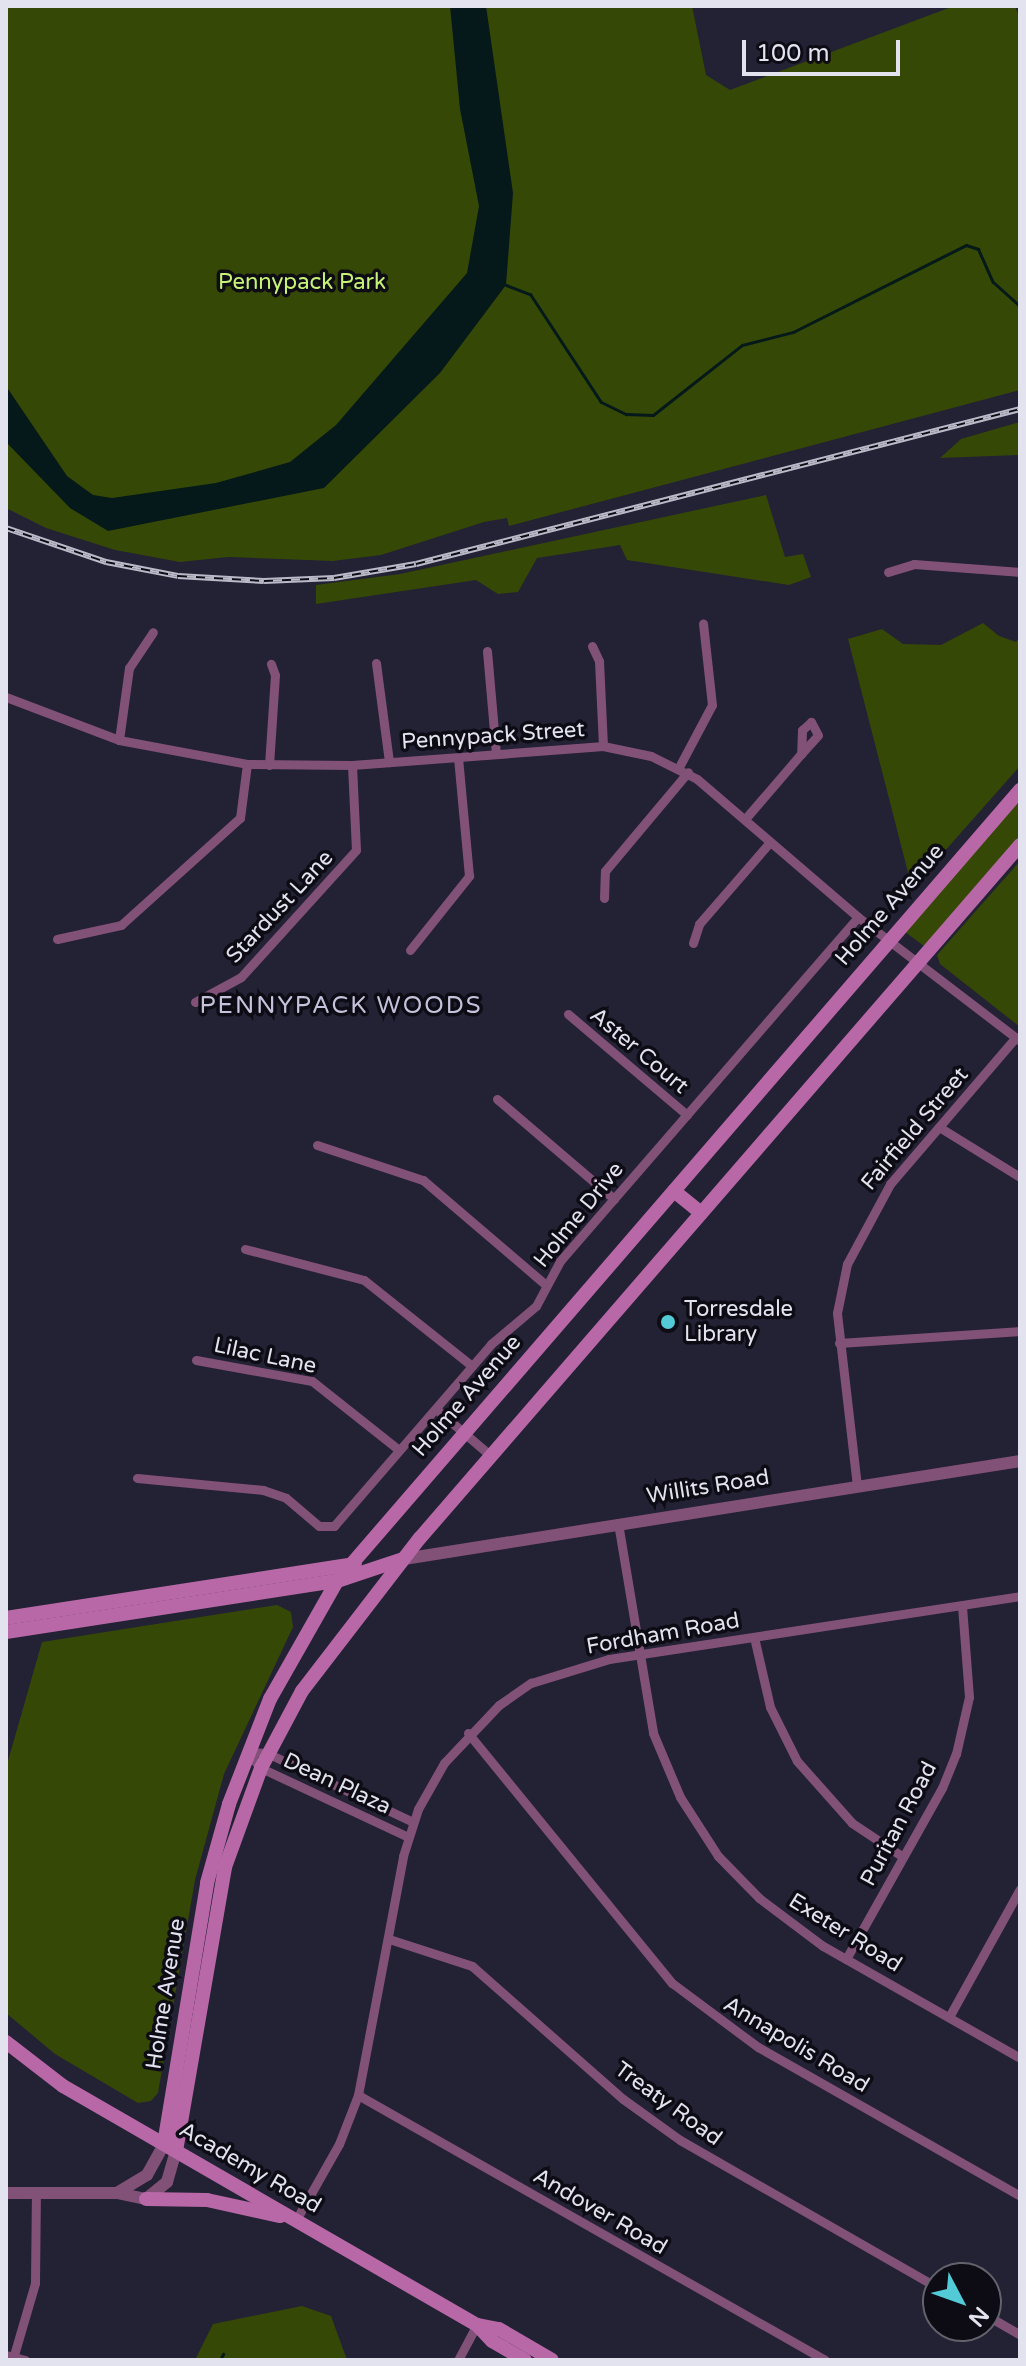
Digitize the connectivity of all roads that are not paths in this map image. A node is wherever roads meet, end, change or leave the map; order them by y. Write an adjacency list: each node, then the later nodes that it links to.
1 (888, 572): 2 (street)
2 (1020, 572)
3 (703, 623): 19 (street)
4 (153, 632): 10 (street)
5 (592, 646): 11 (street)
6 (487, 651): 12 (street)
7 (376, 663): 15 (street)
8 (271, 664): 17 (street)
9 (6, 697): 10 (street, Pennypack Street)
10 (119, 740): 16 (street, Pennypack Street)
11 (603, 746): 12 (street, Pennypack Street); 19 (street, Pennypack Street)
12 (496, 754): 14 (street, Pennypack Street)
13 (801, 754): 21 (street)
14 (458, 758): 15 (street, Pennypack Street); 29 (street)
15 (389, 762): 18 (street, Pennypack Street)
16 (247, 764): 17 (street, Pennypack Street); 26 (street)
17 (269, 765): 18 (street, Pennypack Street)
18 (352, 765): 31 (street, Stardust Lane)
19 (683, 770): 21 (street, Pennypack Street); 24 (street)
20 (1020, 790): 27 (main road, Holme Avenue)
21 (745, 819): 22 (street, Pennypack Street)
22 (770, 842): 25 (street, Pennypack Street); 28 (street)
23 (1020, 845): 30 (main road, Holme Avenue)
24 (604, 898)
25 (858, 917): 27 (street, Pennypack Street); 35 (street, Holme Drive)
26 (57, 939)
27 (888, 941): 30 (street, Pennypack Street); 39 (main road, Holme Avenue)
28 (693, 943)
29 (410, 950)
30 (920, 962): 33 (street, Pennypack Street); 41 (main road, Holme Avenue)
31 (195, 1002)
32 (568, 1014): 35 (street, Aster Court)
33 (1018, 1039): 36 (street, Fairfield Street)
34 (497, 1099): 40 (street)
35 (687, 1115): 40 (street, Holme Drive)
36 (939, 1127): 38 (street); 45 (street, Fairfield Street)
37 (317, 1145): 43 (street)
38 (1020, 1177)
39 (674, 1191): 41 (main road); 49 (main road, Holme Avenue)
40 (614, 1199): 43 (street, Holme Drive)
41 (701, 1213): 51 (main road, Holme Avenue)
42 (245, 1249): 47 (street)
43 (546, 1285): 47 (street, Holme Drive)
44 (1020, 1331): 45 (street)
45 (839, 1343): 54 (street, Fairfield Street)
46 (196, 1360): 50 (street, Lilac Lane)
47 (472, 1366): 48 (street, Holme Drive)
48 (436, 1409): 49 (street); 50 (street, Holme Drive)
49 (464, 1433): 51 (street); 57 (main road, Holme Avenue)
50 (399, 1450): 53 (street, Holme Drive)
51 (491, 1456): 56 (main road, Holme Avenue)
52 (1020, 1461): 54 (street, Willits Road)
53 (137, 1478)
54 (857, 1486): 55 (street, Willits Road)
55 (618, 1523): 56 (street, Willits Road); 64 (street, Exeter Road)
56 (404, 1559): 57 (main road, Willits Road); 58 (main road, Willits Road); 67 (main road, Holme Avenue)
57 (351, 1565): 58 (main road, Holme Avenue); 61 (main road, Willits Road)
58 (337, 1581): 62 (main road, Willits Road); 66 (main road, Holme Avenue)
59 (1020, 1596): 60 (street, Fordham Road)
60 (962, 1605): 63 (street, Fordham Road); 71 (street, Puritan Road)
61 (6, 1618)
62 (6, 1632)
63 (754, 1637): 64 (street, Fordham Road); 71 (street)
64 (637, 1655): 65 (street, Fordham Road); 74 (street, Exeter Road)
65 (468, 1733): 69 (street, Fordham Road); 83 (street, Annapolis Road)
66 (247, 1752): 67 (street, Dean Plaza); 68 (street, Dean Plaza); 79 (main road, Holme Avenue)
67 (267, 1753): 68 (main road, Holme Avenue); 69 (street, Dean Plaza)
68 (261, 1768): 70 (street, Dean Plaza); 79 (main road, Holme Avenue)
69 (413, 1822): 70 (street, Fordham Road)
70 (408, 1837): 73 (street, Fordham Road)
71 (903, 1857): 74 (street, Puritan Road)
72 (1020, 1889): 75 (street)
73 (389, 1939): 78 (street, Fordham Road); 86 (street, Treaty Road)
74 (846, 1959): 75 (street, Exeter Road)
75 (949, 2017): 77 (street, Exeter Road)
76 (6, 2042): 79 (main road, Academy Road)
77 (1020, 2058)
78 (358, 2095): 85 (street, Fordham Road); 95 (street, Andover Road)
79 (170, 2147): 82 (street); 84 (street); 85 (main road, Academy Road)
80 (6, 2193): 81 (street)
81 (36, 2193): 82 (street); 90 (street)
82 (117, 2193): 84 (street)
83 (1020, 2196)
84 (146, 2199): 85 (main road)
85 (296, 2220): 88 (main road, Academy Road)
86 (922, 2279)
87 (1002, 2324): 89 (street)
88 (477, 2325): 92 (street); 93 (main road, Academy Road); 94 (main road, Academy Road)
89 (1020, 2335)
90 (10, 2355): 91 (street)
91 (25, 2360)
92 (458, 2360)
93 (525, 2360)
94 (552, 2360)
95 (825, 2360)

